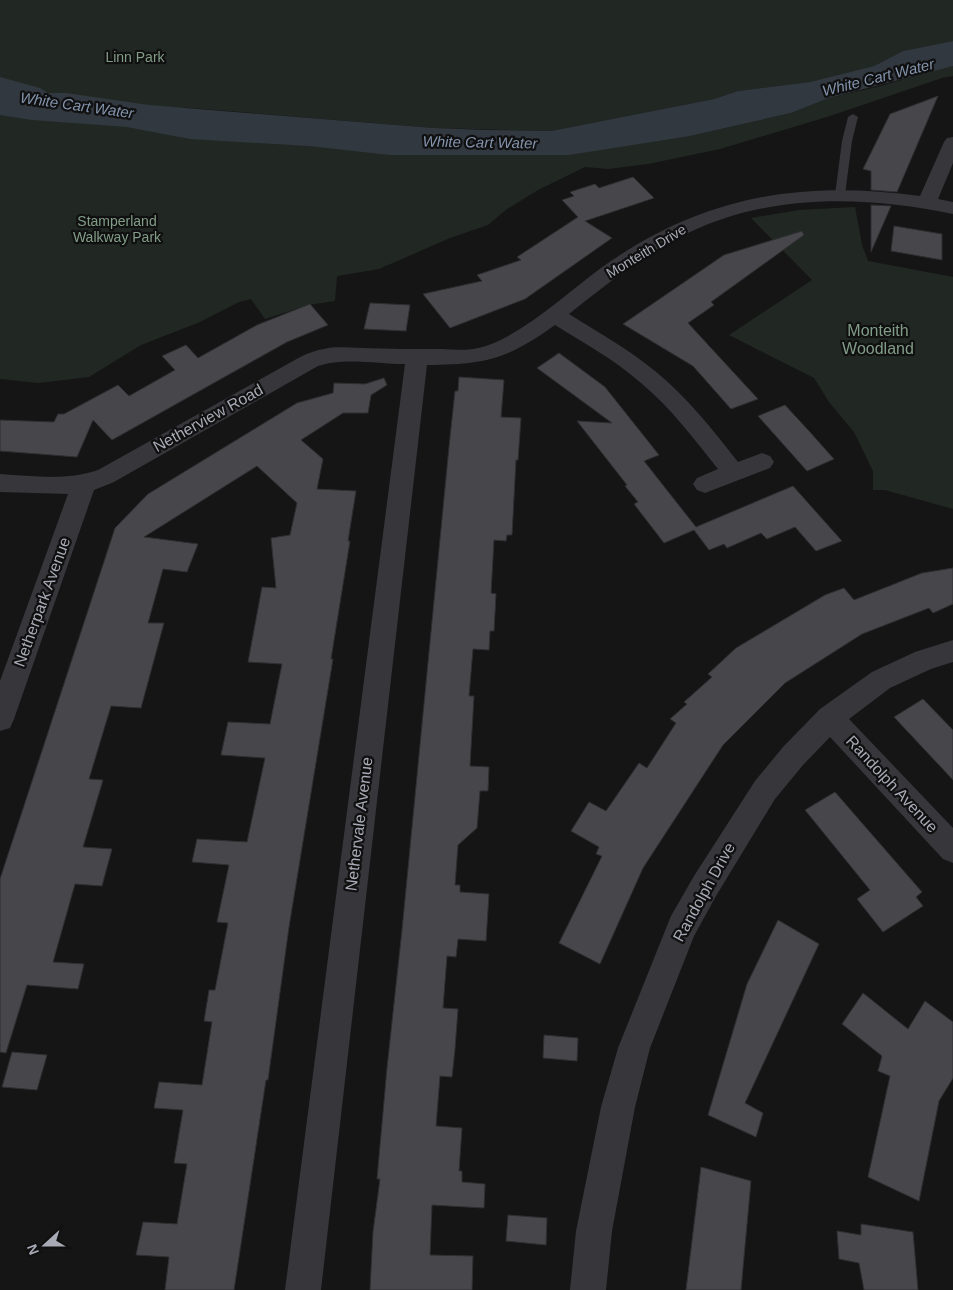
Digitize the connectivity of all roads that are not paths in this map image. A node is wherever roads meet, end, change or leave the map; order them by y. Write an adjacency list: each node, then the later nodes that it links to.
1 (853, 117): 3 (lane)
2 (953, 142): 4 (street)
3 (840, 195): 4 (street, Monteith Drive); 6 (street, Monteith Drive)
4 (927, 202): 5 (street, Monteith Drive)
5 (953, 208)
6 (553, 314): 7 (street, Monteith Drive); 9 (street)
7 (417, 358): 11 (street, Netherview Road); 17 (street, Nethervale Avenue)
8 (762, 462): 9 (street)
9 (734, 473): 12 (street)
10 (0, 483): 11 (street, Netherview Road)
11 (84, 484): 15 (street, Netherpark Avenue)
12 (705, 484)
13 (953, 651): 14 (street, Randolph Drive)
14 (830, 718): 16 (street, Randolph Avenue); 18 (street, Randolph Drive)
15 (0, 719)
16 (953, 849)
17 (303, 1290)
18 (588, 1290)

